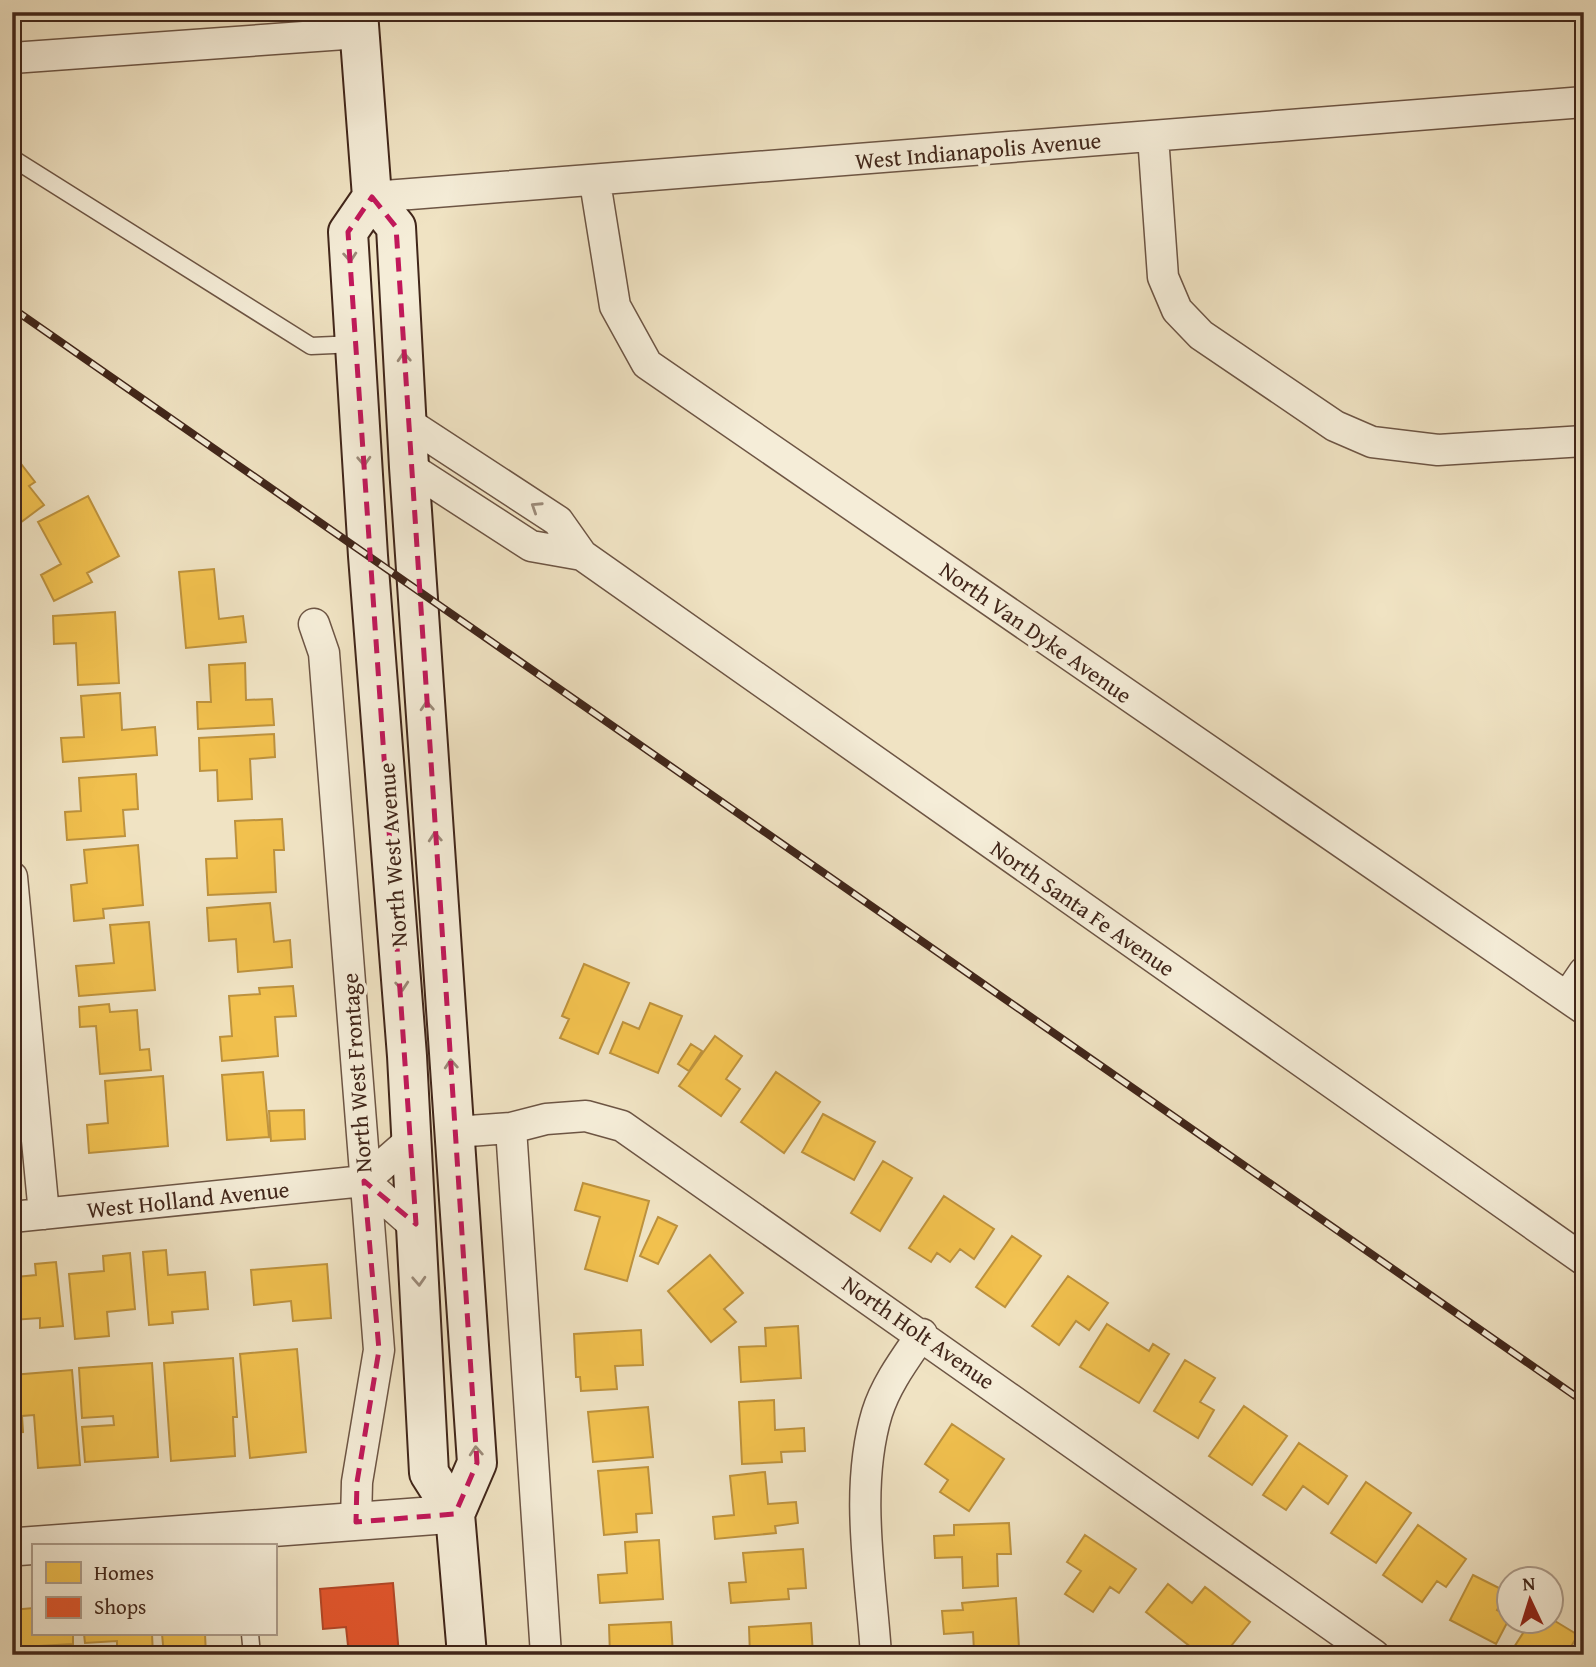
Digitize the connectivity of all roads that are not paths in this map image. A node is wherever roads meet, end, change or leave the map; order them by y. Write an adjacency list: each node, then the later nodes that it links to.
1 (358, 23): 2 (street); 7 (main road)
2 (12, 58)
3 (1584, 102): 4 (street, West Indianapolis Avenue)
4 (1153, 136): 6 (street, West Indianapolis Avenue); 10 (street)
5 (12, 158): 8 (lane)
6 (595, 182): 7 (street, West Indianapolis Avenue); 17 (street, North Van Dyke Avenue)
7 (372, 197): 8 (main road, North West Avenue, one-way to 8); 9 (main road, North West Avenue, one-way to 7)
8 (356, 344): 11 (main road); 20 (main road, North West Avenue, one-way to 20)
9 (408, 423): 11 (main road, North West Avenue); 12 (street, North Santa Fe Avenue, one-way to 9)
10 (1584, 441)
11 (409, 467): 12 (street, North Santa Fe Avenue); 19 (main road, North West Avenue, one-way to 11)
12 (582, 555): 25 (street, North Santa Fe Avenue)
13 (314, 624): 21 (street, North West Frontage)
14 (12, 877): 15 (street)
15 (13, 886): 22 (street)
16 (1584, 972): 17 (street)
17 (1575, 1003)
18 (511, 1128): 19 (street, North Holt Avenue); 26 (street, North Holt Avenue); 37 (street)
19 (455, 1132): 20 (main road); 27 (main road, North West Avenue, one-way to 19)
20 (411, 1138): 21 (street); 24 (main road, North West Avenue)
21 (364, 1181): 22 (street, West Holland Avenue); 24 (street); 28 (street, North West Frontage)
22 (44, 1214): 23 (street, West Holland Avenue)
23 (12, 1217)
24 (416, 1227): 27 (main road, North West Avenue, one-way to 27)
25 (1584, 1260)
26 (922, 1334): 34 (street, North Holt Avenue); 38 (street)
27 (456, 1514): 28 (street); 36 (main road, North West Avenue)
28 (356, 1522): 29 (street)
29 (242, 1538): 30 (street)
30 (89, 1544)
31 (32, 1546): 32 (street)
32 (12, 1547)
33 (250, 1636): 35 (lane)
34 (1355, 1650)
35 (252, 1655)
36 (467, 1655)
37 (546, 1655)
38 (876, 1655)

